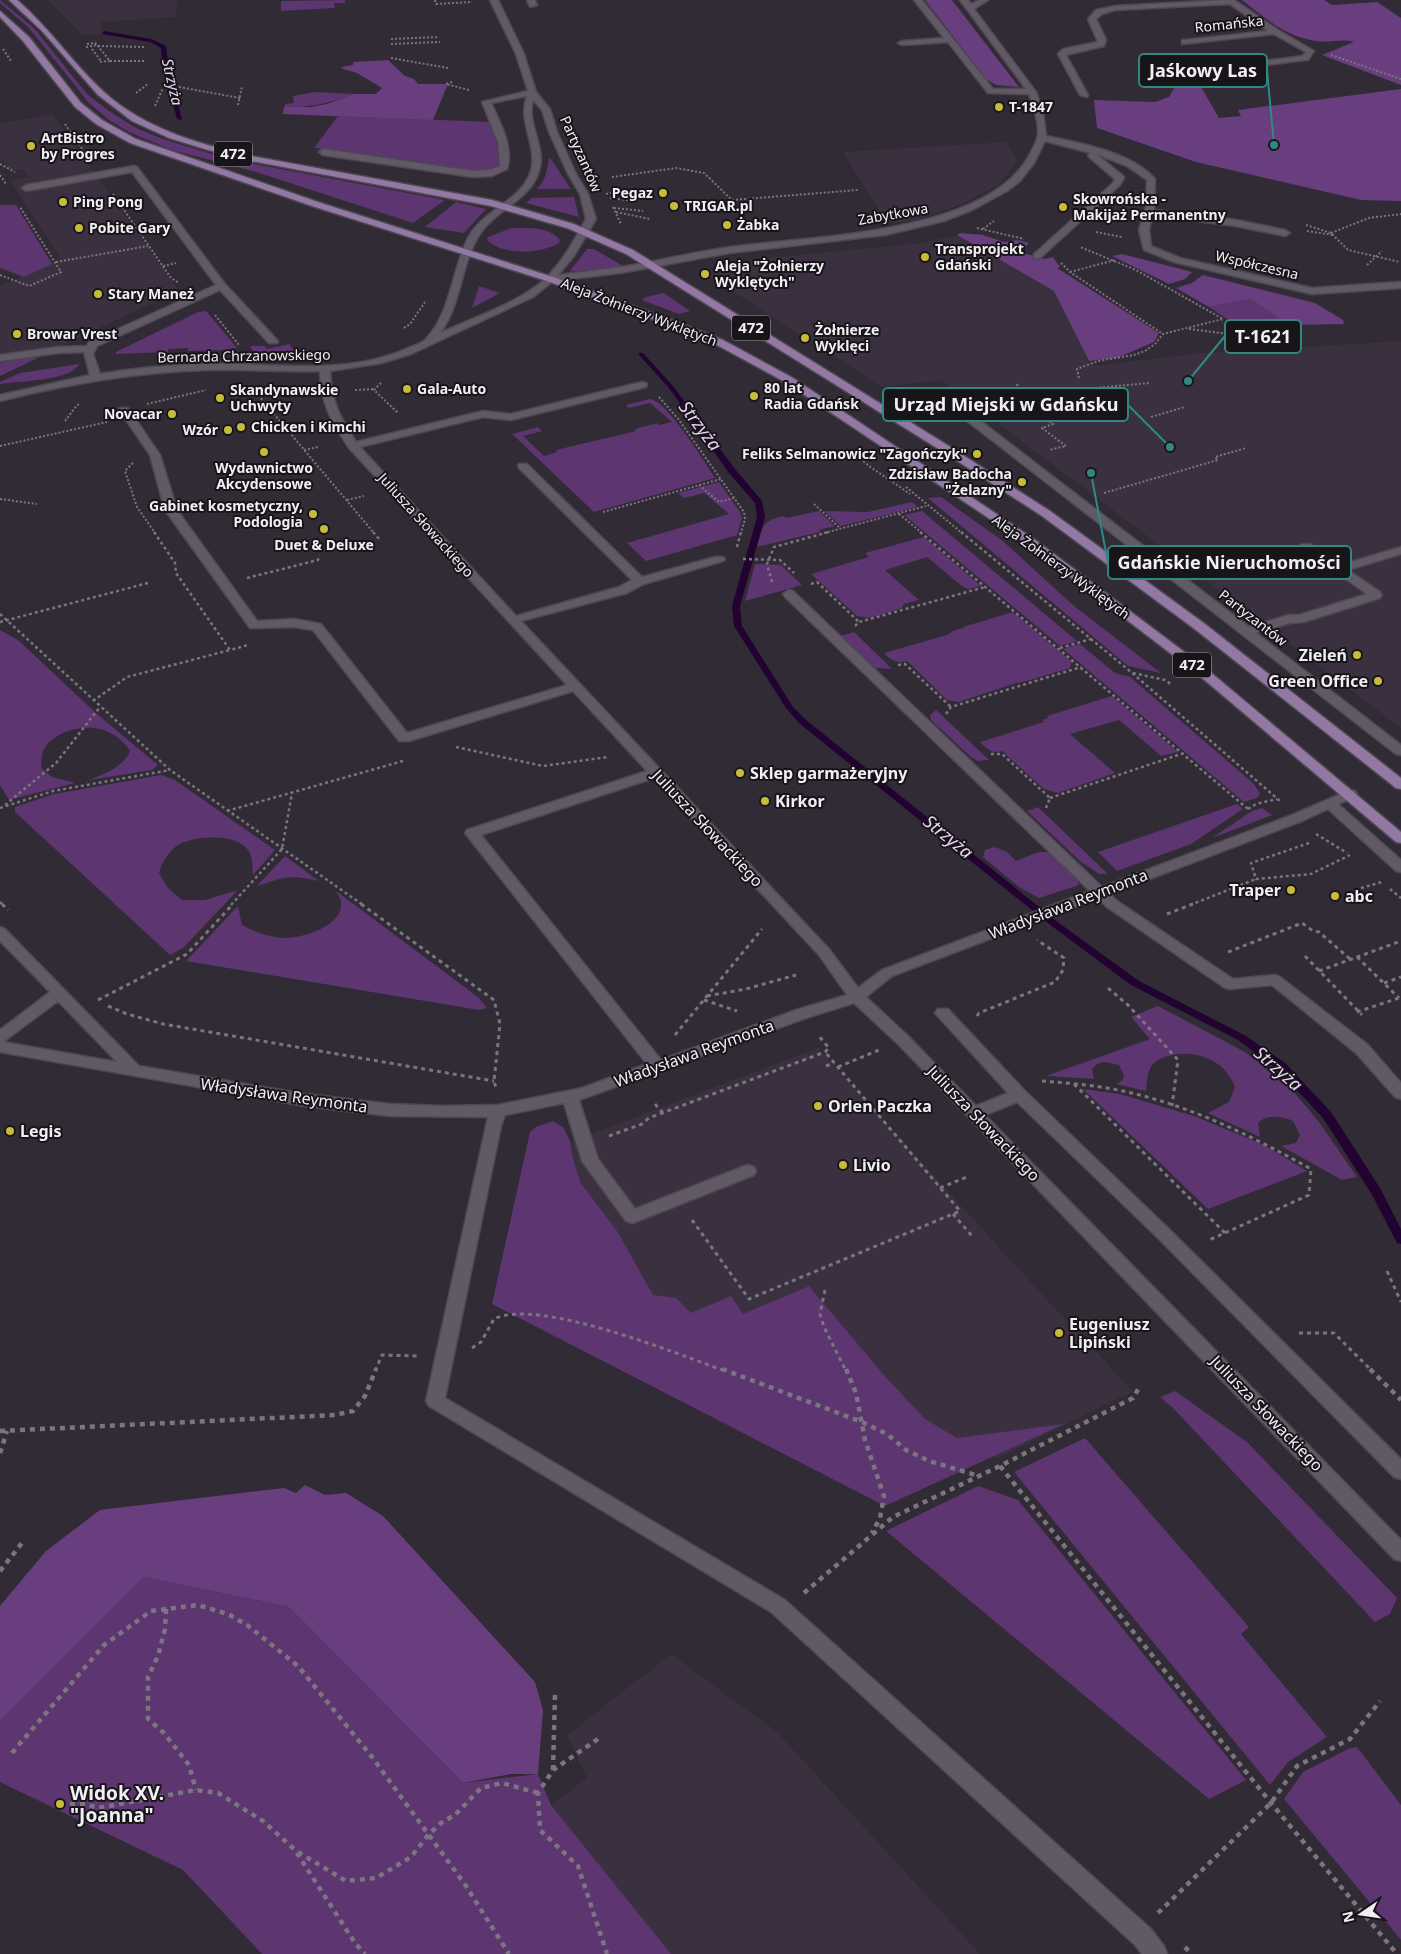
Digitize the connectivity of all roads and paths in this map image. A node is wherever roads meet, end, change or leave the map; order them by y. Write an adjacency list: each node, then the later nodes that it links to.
1 (13, 0): 60 (main road, Aleja Żołnierzy Wyklętych / 472)
2 (435, 0): 8 (path)
3 (494, 0): 38 (street, Partyzantów)
4 (918, 0): 14 (street)
5 (964, 0): 9 (street)
6 (984, 0): 9 (street)
7 (1231, 1): 11 (street); 41 (street)
8 (472, 2)
9 (970, 8): 39 (street)
10 (2, 16): 78 (main road, Aleja Żołnierzy Wyklętych / 472)
11 (1276, 32): 16 (street, Romańska); 25 (street)
12 (439, 37): 13 (path)
13 (391, 39)
14 (949, 40): 17 (street); 39 (street)
15 (440, 42): 19 (path)
16 (1185, 42)
17 (902, 43)
18 (87, 44): 20 (path)
19 (391, 44)
20 (98, 46): 22 (path); 23 (path); 28 (path)
21 (2, 47): 27 (path)
22 (144, 47)
23 (80, 48)
24 (92, 49): 28 (path)
25 (1310, 51): 31 (street); 32 (path)
26 (391, 58): 30 (path)
27 (10, 61)
28 (110, 61): 29 (path)
29 (146, 61)
30 (448, 68)
31 (1228, 68)
32 (1401, 79)
33 (452, 82): 43 (path)
34 (148, 84): 40 (path)
35 (179, 87): 42 (path)
36 (242, 87): 42 (path)
37 (162, 88): 45 (path)
38 (532, 92): 43 (street); 60 (street, Partyzantów); 70 (street, Partyzantów)
39 (1032, 92): 47 (street)
40 (134, 94)
41 (1084, 95)
42 (240, 98): 44 (path)
43 (486, 102): 49 (street)
44 (238, 106)
45 (152, 114)
46 (64, 124): 51 (path)
47 (1042, 138): 48 (street, Współczesna); 84 (street, Zabytkowa)
48 (1082, 148): 64 (street, Współczesna); 75 (street, Współczesna)
49 (323, 152)
50 (0, 174): 54 (path)
51 (100, 175): 53 (street); 76 (path); 93 (street)
52 (612, 177): 56 (path)
53 (26, 188)
54 (10, 190)
55 (624, 190): 57 (path)
56 (858, 190)
57 (610, 198): 59 (path); 61 (path)
58 (16, 200): 82 (path)
59 (634, 201)
60 (504, 206): 70 (main road, Aleja Żołnierzy Wyklętych / 472); 78 (street, Partyzantów)
61 (614, 208): 62 (path); 63 (path)
62 (643, 211)
63 (616, 212): 66 (path); 67 (path)
64 (1148, 212): 71 (street); 90 (street, Współczesna)
65 (1401, 214): 72 (path)
66 (650, 219)
67 (623, 226)
68 (973, 227): 74 (path)
69 (1089, 230): 73 (path)
70 (584, 231): 84 (main road, Aleja Żołnierzy Wyklętych / 472); 89 (street, Partyzantów)
71 (1285, 233)
72 (1331, 233)
73 (1124, 237)
74 (1025, 239)
75 (1050, 244): 79 (street, Współczesna); 87 (path)
76 (148, 246): 82 (path); 85 (path)
77 (1382, 251): 86 (path)
78 (467, 253): 89 (main road, Aleja Żołnierzy Wyklętych / 472); 102 (street, Bernarda Chrzanowskiego)
79 (1037, 256)
80 (1106, 256): 81 (path)
81 (1116, 260): 87 (path); 94 (path)
82 (56, 262): 88 (path)
83 (176, 263): 85 (path)
84 (651, 264): 89 (street, Zabytkowa); 186 (main road, Aleja Żołnierzy Wyklętych / 472)
85 (163, 266): 92 (path)
86 (1363, 269)
87 (1070, 272): 99 (path)
88 (0, 275)
89 (550, 279): 102 (street, Bernarda Chrzanowskiego); 188 (main road, Aleja Żołnierzy Wyklętych / 472)
90 (1401, 284)
91 (1174, 285): 94 (path)
92 (184, 286)
93 (222, 286): 101 (street); 103 (street)
94 (1170, 286): 98 (path)
95 (426, 301): 97 (path)
96 (215, 314): 104 (path)
97 (403, 328)
98 (1186, 329): 99 (path); 100 (path)
99 (1163, 334): 108 (path)
100 (1230, 334)
101 (272, 341)
102 (427, 342): 106 (street, Bernarda Chrzanowskiego)
103 (89, 349): 105 (street); 107 (street)
104 (242, 349)
105 (0, 358)
106 (325, 370): 107 (street, Bernarda Chrzanowskiego); 130 (street, Juliusza Słowackiego)
107 (96, 378): 119 (street, Bernarda Chrzanowskiego)
108 (1079, 378)
109 (381, 382): 114 (path)
110 (1149, 383): 126 (path)
111 (1017, 384): 126 (path)
112 (642, 385): 130 (street)
113 (252, 387): 122 (path)
114 (376, 388): 116 (path); 125 (path)
115 (209, 390): 124 (path)
116 (355, 390)
117 (656, 394): 136 (path)
118 (954, 394): 169 (street, Partyzantów)
119 (0, 398)
120 (84, 403): 128 (path)
121 (290, 405): 122 (path)
122 (270, 408): 133 (path)
123 (1185, 408): 127 (path)
124 (124, 410): 161 (street)
125 (400, 415)
126 (1042, 416): 134 (path)
127 (1151, 417)
128 (65, 421)
129 (318, 446): 133 (path)
130 (353, 446): 166 (street, Juliusza Słowackiego)
131 (1246, 448): 138 (path)
132 (849, 449): 145 (path)
133 (304, 450): 142 (path)
134 (1042, 452)
135 (523, 466): 159 (street)
136 (721, 479): 137 (path); 140 (path)
137 (699, 485): 140 (path); 146 (path)
138 (1100, 494)
139 (364, 496): 142 (path)
140 (734, 498): 152 (path)
141 (0, 499): 143 (path)
142 (347, 500): 149 (path)
143 (37, 504)
144 (814, 504): 148 (path)
145 (927, 506): 147 (path); 170 (path)
146 (601, 513)
147 (898, 514): 148 (path); 162 (path)
148 (840, 529): 156 (path)
149 (380, 540)
150 (1306, 546): 158 (street)
151 (1401, 550): 158 (street)
152 (736, 551)
153 (319, 556): 161 (path)
154 (719, 559): 159 (street)
155 (738, 560): 156 (path)
156 (766, 560): 157 (path)
157 (780, 560)
158 (1339, 569): 169 (street)
159 (640, 581): 166 (street)
160 (148, 583): 165 (path)
161 (225, 584): 176 (street)
162 (985, 587): 168 (path); 171 (path)
163 (788, 594): 202 (street)
164 (0, 614): 165 (path)
165 (6, 620): 167 (path); 177 (path)
166 (513, 620): 176 (street, Juliusza Słowackiego)
167 (0, 622)
168 (859, 622)
169 (1247, 632): 181 (street, Partyzantów)
170 (1091, 639): 171 (path); 174 (path)
171 (1059, 648): 173 (path)
172 (230, 650): 177 (path)
173 (1081, 667): 178 (path); 182 (path)
174 (1131, 672): 175 (path); 191 (path)
175 (1172, 685)
176 (577, 686): 185 (street, Juliusza Słowackiego)
177 (93, 701): 179 (path)
178 (951, 706)
179 (100, 707): 184 (path); 192 (path)
180 (454, 746): 183 (path)
181 (1401, 751)
182 (1184, 753): 189 (path); 193 (path)
183 (608, 757)
184 (170, 770): 192 (path); 196 (path)
185 (656, 772): 220 (street, Juliusza Słowackiego); 238 (street)
186 (1401, 785)
187 (292, 793): 196 (path)
188 (1350, 794): 190 (street, Władysława Reymonta); 194 (main road, Aleja Żołnierzy Wyklętych / 472)
189 (1050, 798)
190 (1329, 803): 198 (street); 202 (street, Władysława Reymonta)
191 (1284, 805)
192 (1, 808)
193 (1248, 809)
194 (1401, 839)
195 (1309, 843): 199 (path)
196 (282, 849): 223 (path); 241 (path)
197 (1350, 855): 199 (path)
198 (1401, 868)
199 (1256, 879): 204 (path)
200 (1382, 882): 201 (path)
201 (1361, 888)
202 (1100, 891): 213 (street); 220 (street, Władysława Reymonta)
203 (0, 902): 205 (path)
204 (1171, 912)
205 (14, 916)
206 (762, 929): 221 (path)
207 (0, 932): 219 (street)
208 (1035, 939): 229 (path)
209 (1401, 941): 211 (path)
210 (1305, 956): 214 (path)
211 (1357, 957): 212 (path); 217 (path)
212 (1350, 959): 213 (path); 214 (path)
213 (1199, 964): 245 (street)
214 (1319, 971): 228 (path)
215 (796, 974): 221 (path)
216 (1401, 977): 217 (path)
217 (1384, 983): 222 (path)
218 (1108, 988): 249 (path)
219 (59, 993): 225 (street); 231 (street)
220 (857, 997): 238 (street, Władysława Reymonta); 252 (street, Juliusza Słowackiego)
221 (705, 998): 226 (path); 232 (path)
222 (1400, 998): 224 (path)
223 (98, 1000): 225 (path); 241 (path)
224 (1385, 1002)
225 (74, 1009): 240 (street)
226 (741, 1012)
227 (943, 1014): 246 (street)
228 (1364, 1017)
229 (976, 1018)
230 (818, 1035): 235 (path)
231 (0, 1038)
232 (670, 1040)
233 (0, 1047): 240 (street, Władysława Reymonta)
234 (882, 1048): 239 (path)
235 (825, 1052): 236 (path); 251 (path)
236 (834, 1063): 237 (path); 239 (path)
237 (826, 1066)
238 (658, 1067): 247 (street, Władysława Reymonta)
239 (838, 1068): 256 (path)
240 (135, 1071): 250 (street, Władysława Reymonta)
241 (494, 1081): 244 (path)
242 (1040, 1081): 243 (path)
243 (1073, 1084): 249 (path); 259 (path)
244 (497, 1093)
245 (1401, 1093)
246 (1019, 1095): 252 (street); 275 (street)
247 (570, 1096): 250 (street, Władysława Reymonta); 253 (street)
248 (655, 1104): 251 (path)
249 (1172, 1106): 259 (path)
250 (498, 1111): 267 (street)
251 (663, 1113): 253 (path)
252 (974, 1113): 279 (street, Juliusza Słowackiego)
253 (585, 1145): 257 (street)
254 (748, 1170): 257 (street)
255 (969, 1176): 256 (path)
256 (940, 1188): 258 (path)
257 (677, 1199): 258 (path)
258 (953, 1214): 260 (path)
259 (1225, 1233): 261 (path)
260 (972, 1236)
261 (1205, 1247)
262 (1387, 1271): 264 (path)
263 (825, 1290): 270 (path)
264 (1401, 1302)
265 (1291, 1333): 269 (path)
266 (472, 1348): 270 (path)
267 (443, 1356): 272 (path); 298 (street)
268 (1140, 1386): 274 (path)
269 (1401, 1400)
270 (862, 1422): 276 (path); 277 (path)
271 (0, 1431): 272 (path)
272 (7, 1431): 273 (path)
273 (0, 1453)
274 (1000, 1466): 276 (path); 291 (path)
275 (1401, 1471)
276 (979, 1476): 277 (path)
277 (870, 1536): 281 (path)
278 (22, 1543): 280 (path)
279 (1401, 1553)
280 (0, 1572)
281 (800, 1597)
282 (166, 1609): 286 (path); 288 (path); 292 (path)
283 (554, 1694): 287 (path)
284 (1380, 1701): 291 (path)
285 (598, 1739): 287 (path)
286 (12, 1753)
287 (553, 1770): 289 (path)
288 (196, 1790): 290 (path); 293 (path)
289 (538, 1793): 292 (path); 297 (path)
290 (60, 1804)
291 (1271, 1804): 294 (path); 299 (path)
292 (429, 1834): 293 (path); 296 (path)
293 (295, 1850): 295 (path)
294 (1158, 1913)
295 (365, 1954)
296 (509, 1954)
297 (607, 1954)
298 (1156, 1954)
299 (1397, 1954)

